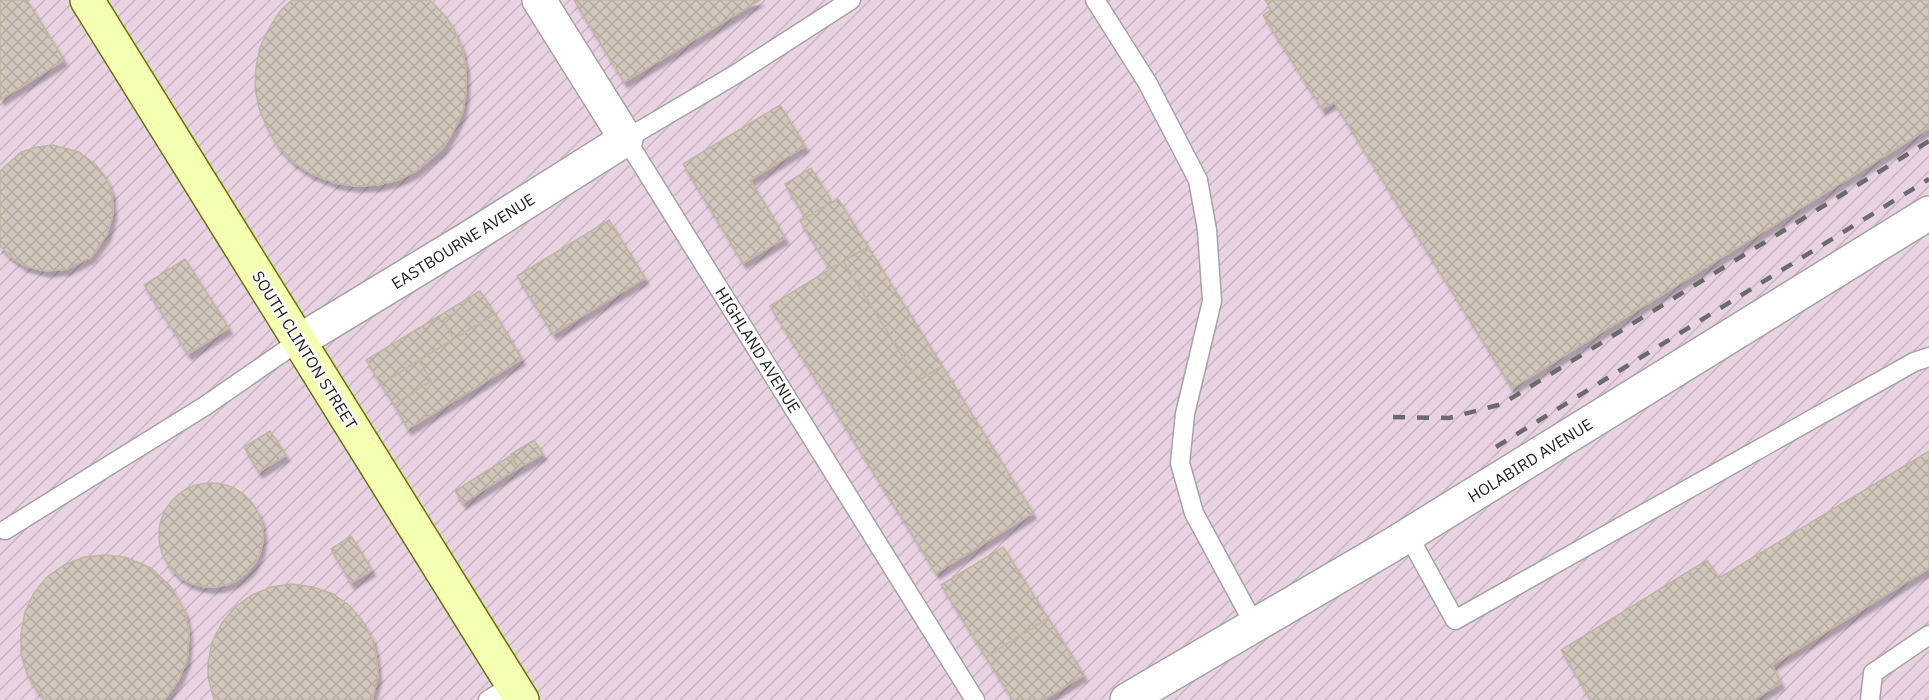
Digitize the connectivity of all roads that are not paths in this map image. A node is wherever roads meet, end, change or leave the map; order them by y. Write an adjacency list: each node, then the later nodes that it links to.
1 (87, 0): 7 (main road, SOUTH CLINTON STREET)
2 (539, 0): 5 (street, HIGHLAND AVENUE)
3 (851, 0): 5 (lane)
4 (1095, 0): 11 (lane)
5 (626, 139): 7 (street, EASTBOURNE AVENUE); 14 (lane, HIGHLAND AVENUE)
6 (1929, 213): 10 (street, HOLABIRD AVENUE)
7 (299, 341): 9 (lane); 13 (main road, SOUTH CLINTON STREET)
8 (1929, 357): 10 (lane)
9 (5, 530)
10 (1408, 535): 11 (street, HOLABIRD AVENUE)
11 (1254, 624): 15 (street, HOLABIRD AVENUE)
12 (1929, 635): 16 (lane)
13 (508, 695)
14 (975, 700)
15 (1127, 700)
16 (1870, 700)

